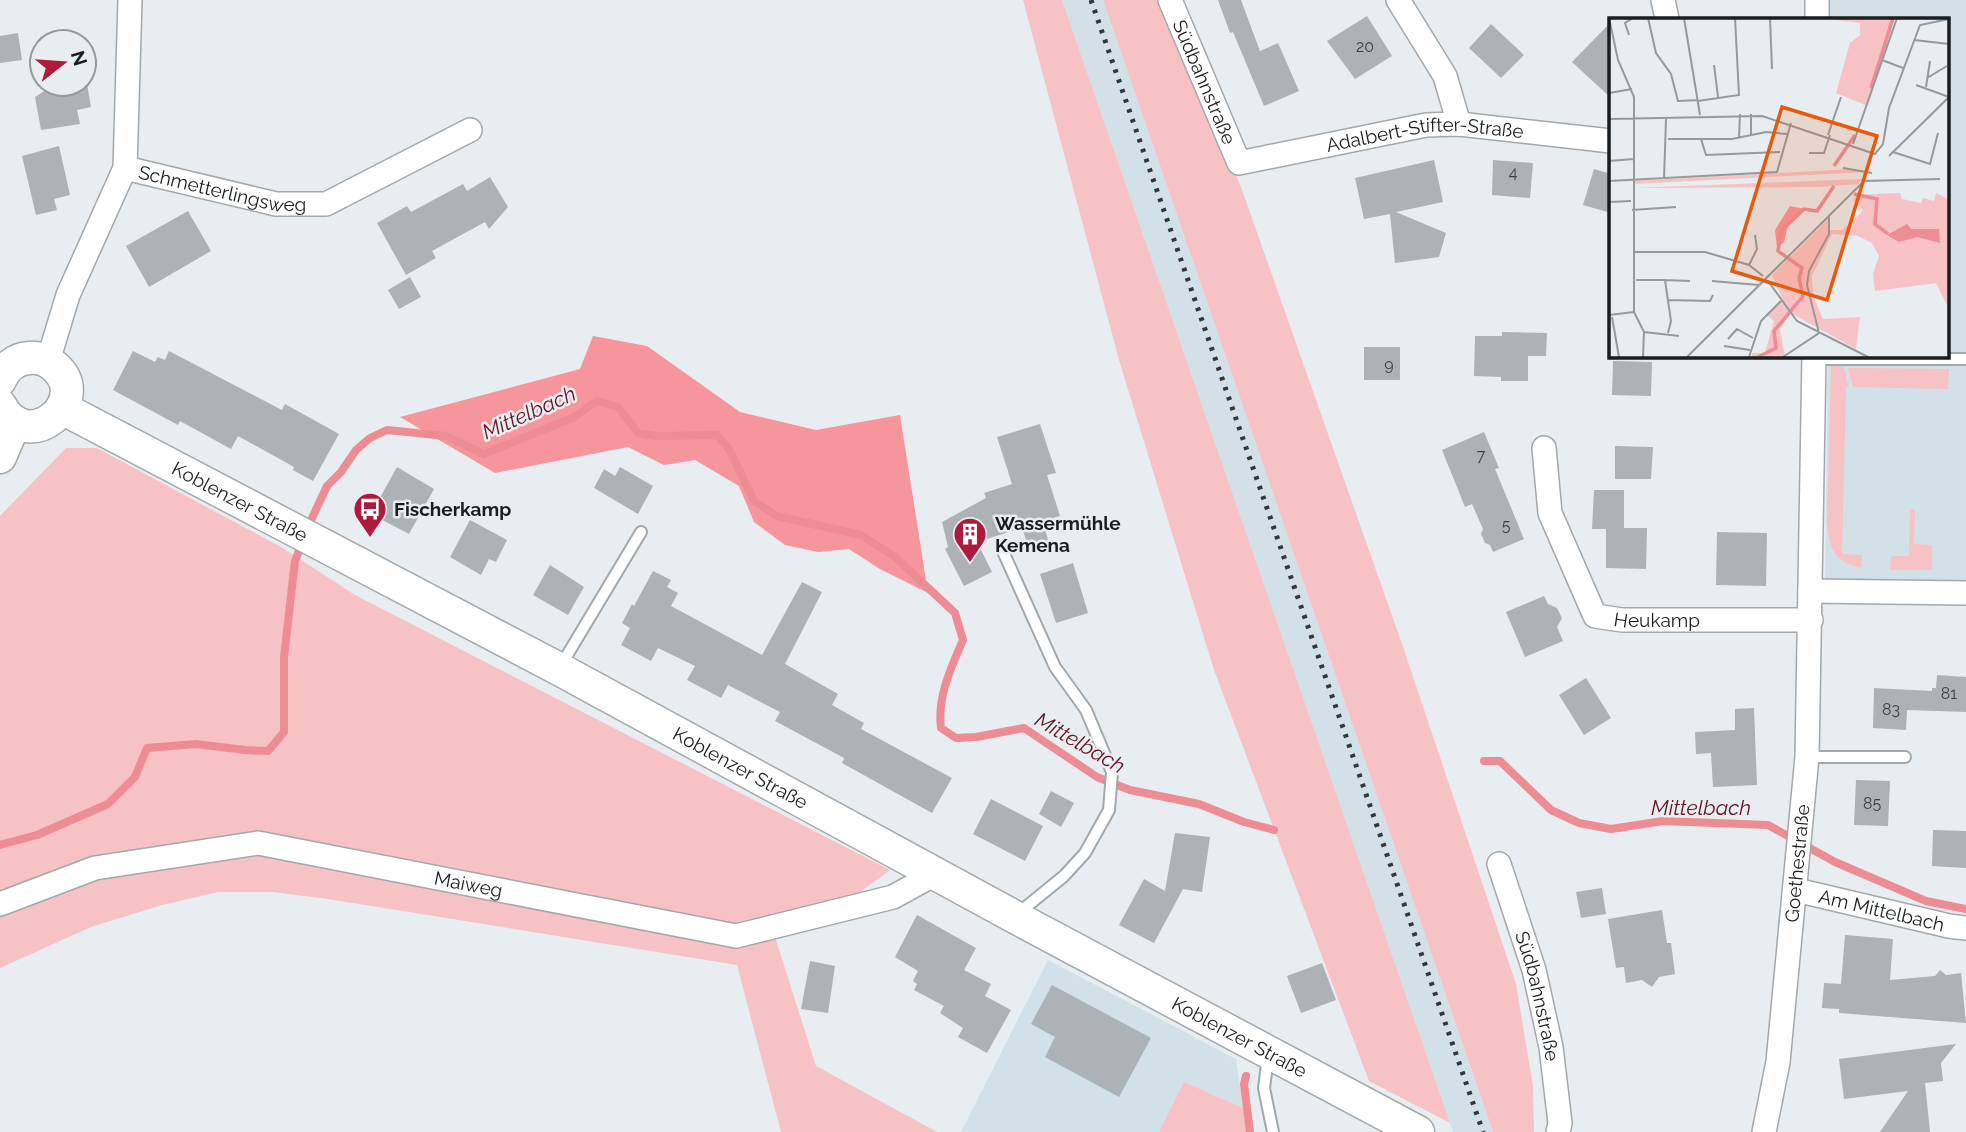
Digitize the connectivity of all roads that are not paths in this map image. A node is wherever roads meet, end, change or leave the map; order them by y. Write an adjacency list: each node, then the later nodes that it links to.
1 (130, 0): 12 (street)
2 (1170, 0): 11 (street, Südbahnstraße)
3 (1398, 0): 8 (street)
4 (1663, 0): 6 (street)
5 (1817, 0): 7 (street)
6 (1667, 18)
7 (1817, 18)
8 (1459, 124): 10 (street, Adalbert-Stifter-Straße); 11 (street, Adalbert-Stifter-Straße)
9 (470, 130): 12 (street, Schmetterlingsweg)
10 (1609, 141)
11 (1239, 163)
12 (125, 168): 15 (street)
13 (1814, 357): 14 (lane); 22 (street, Goethestraße)
14 (1966, 359)
15 (48, 361): 16 (street); 17 (street)
16 (3, 391): 17 (street); 19 (street)
17 (62, 408): 25 (street, Koblenzer Straße)
18 (1544, 448): 24 (street, Heukamp)
19 (0, 457)
20 (641, 532): 25 (lane)
21 (1001, 547): 32 (lane)
22 (1810, 591): 23 (street); 24 (street, Goethestraße)
23 (1966, 593)
24 (1811, 620): 26 (street, Goethestraße)
25 (559, 669): 29 (street, Koblenzer Straße)
26 (1807, 757): 27 (lane); 30 (street, Goethestraße)
27 (1905, 758)
28 (1499, 864): 37 (street, Südbahnstraße)
29 (935, 874): 31 (street, Maiweg); 32 (street, Koblenzer Straße)
30 (1796, 890): 33 (street, Am Mittelbach); 38 (street, Goethestraße)
31 (0, 904)
32 (1013, 916): 34 (street, Koblenzer Straße)
33 (1966, 928)
34 (1269, 1054): 35 (lane); 36 (street, Koblenzer Straße)
35 (1273, 1132)
36 (1418, 1132)
37 (1558, 1132)
38 (1764, 1132)

